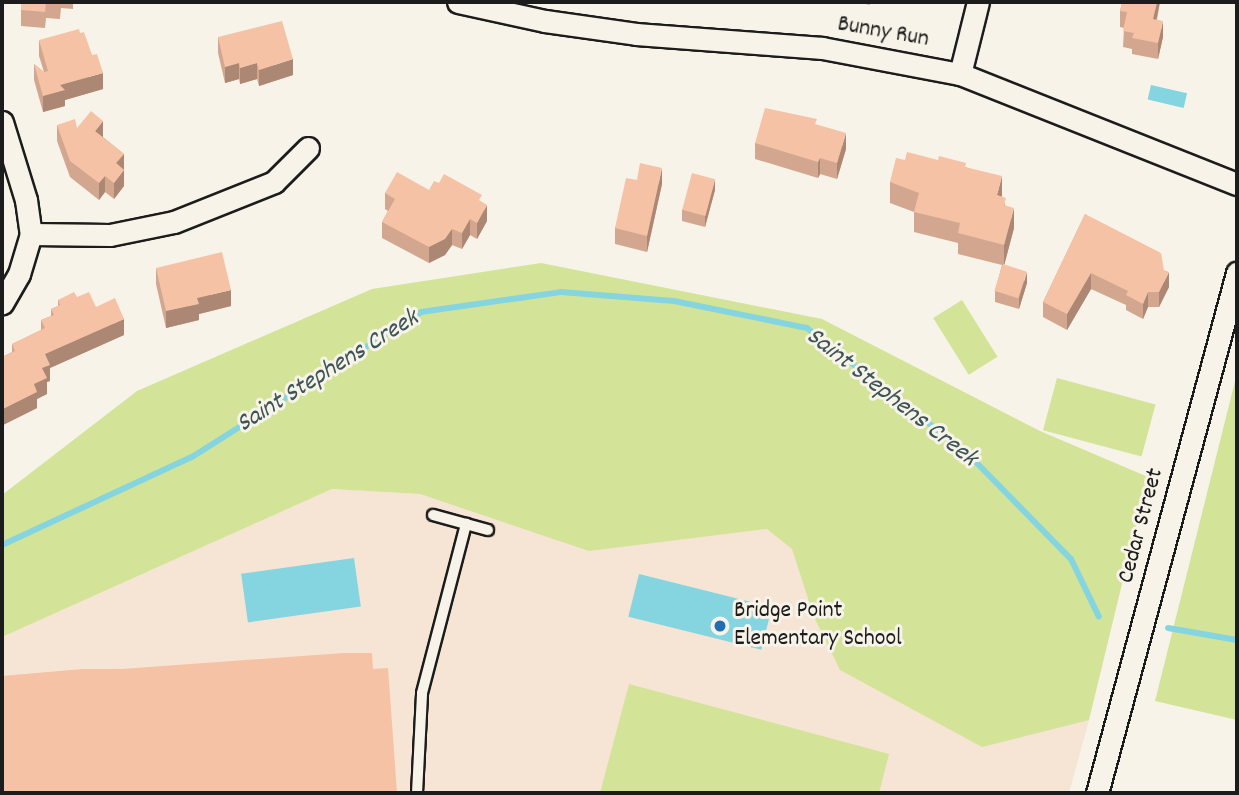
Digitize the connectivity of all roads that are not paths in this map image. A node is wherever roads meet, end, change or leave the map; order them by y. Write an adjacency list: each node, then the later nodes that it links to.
1 (458, 2): 3 (street, Bunny Run)
2 (978, 2): 3 (street)
3 (960, 74): 6 (street, Bunny Run)
4 (2, 122): 7 (street)
5 (308, 148): 7 (street)
6 (1237, 184)
7 (31, 234): 9 (street)
8 (1237, 273): 14 (street, Cedar Street)
9 (2, 304)
10 (433, 515): 11 (lane)
11 (466, 524): 12 (lane); 13 (lane)
12 (488, 530)
13 (417, 793)
14 (1097, 793)

